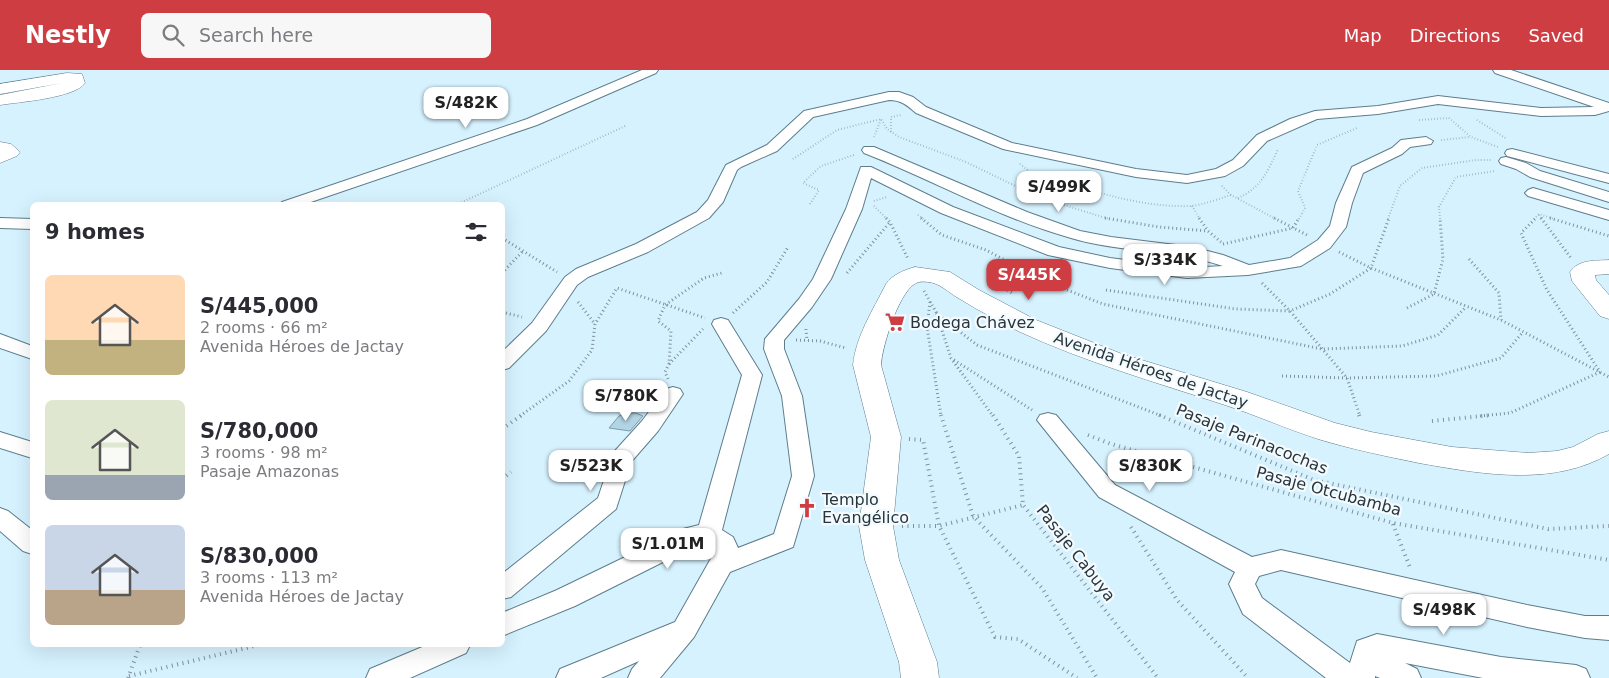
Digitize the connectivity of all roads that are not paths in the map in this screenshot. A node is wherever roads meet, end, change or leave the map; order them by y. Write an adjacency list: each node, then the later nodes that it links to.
1 (652, 70): 13 (street)
2 (1500, 70): 5 (street)
3 (0, 88): 4 (street)
4 (0, 100)
5 (1605, 110): 23 (street)
6 (1426, 141): 18 (street)
7 (0, 148): 8 (street)
8 (0, 157)
9 (868, 160): 18 (street); 18 (street); 32 (street)
10 (1609, 179): 12 (street)
11 (1534, 193): 14 (street)
12 (1609, 196)
13 (296, 202)
14 (1609, 215)
15 (0, 223): 16 (street)
16 (30, 224)
17 (1609, 267): 19 (street)
18 (1248, 270)
19 (1609, 311)
20 (713, 325): 30 (street)
21 (0, 340): 22 (street)
22 (30, 352)
23 (505, 361)
24 (673, 394): 34 (street)
25 (1048, 420): 33 (street)
26 (0, 440): 28 (street)
27 (1609, 441): 43 (street, Avenida Héroes de Jactay)
28 (30, 449)
29 (0, 517): 31 (street)
30 (709, 533): 32 (street); 35 (street)
31 (30, 542)
32 (722, 564): 37 (street)
33 (1250, 568): 36 (street); 44 (street)
34 (505, 587)
35 (505, 624)
36 (1609, 628)
37 (685, 629): 41 (street); 42 (street)
38 (451, 647): 40 (street)
39 (1363, 668): 45 (street); 46 (street)
40 (380, 678)
41 (570, 678)
42 (642, 678)
43 (920, 678)
44 (1348, 678)
45 (1407, 678)
46 (1576, 678)

